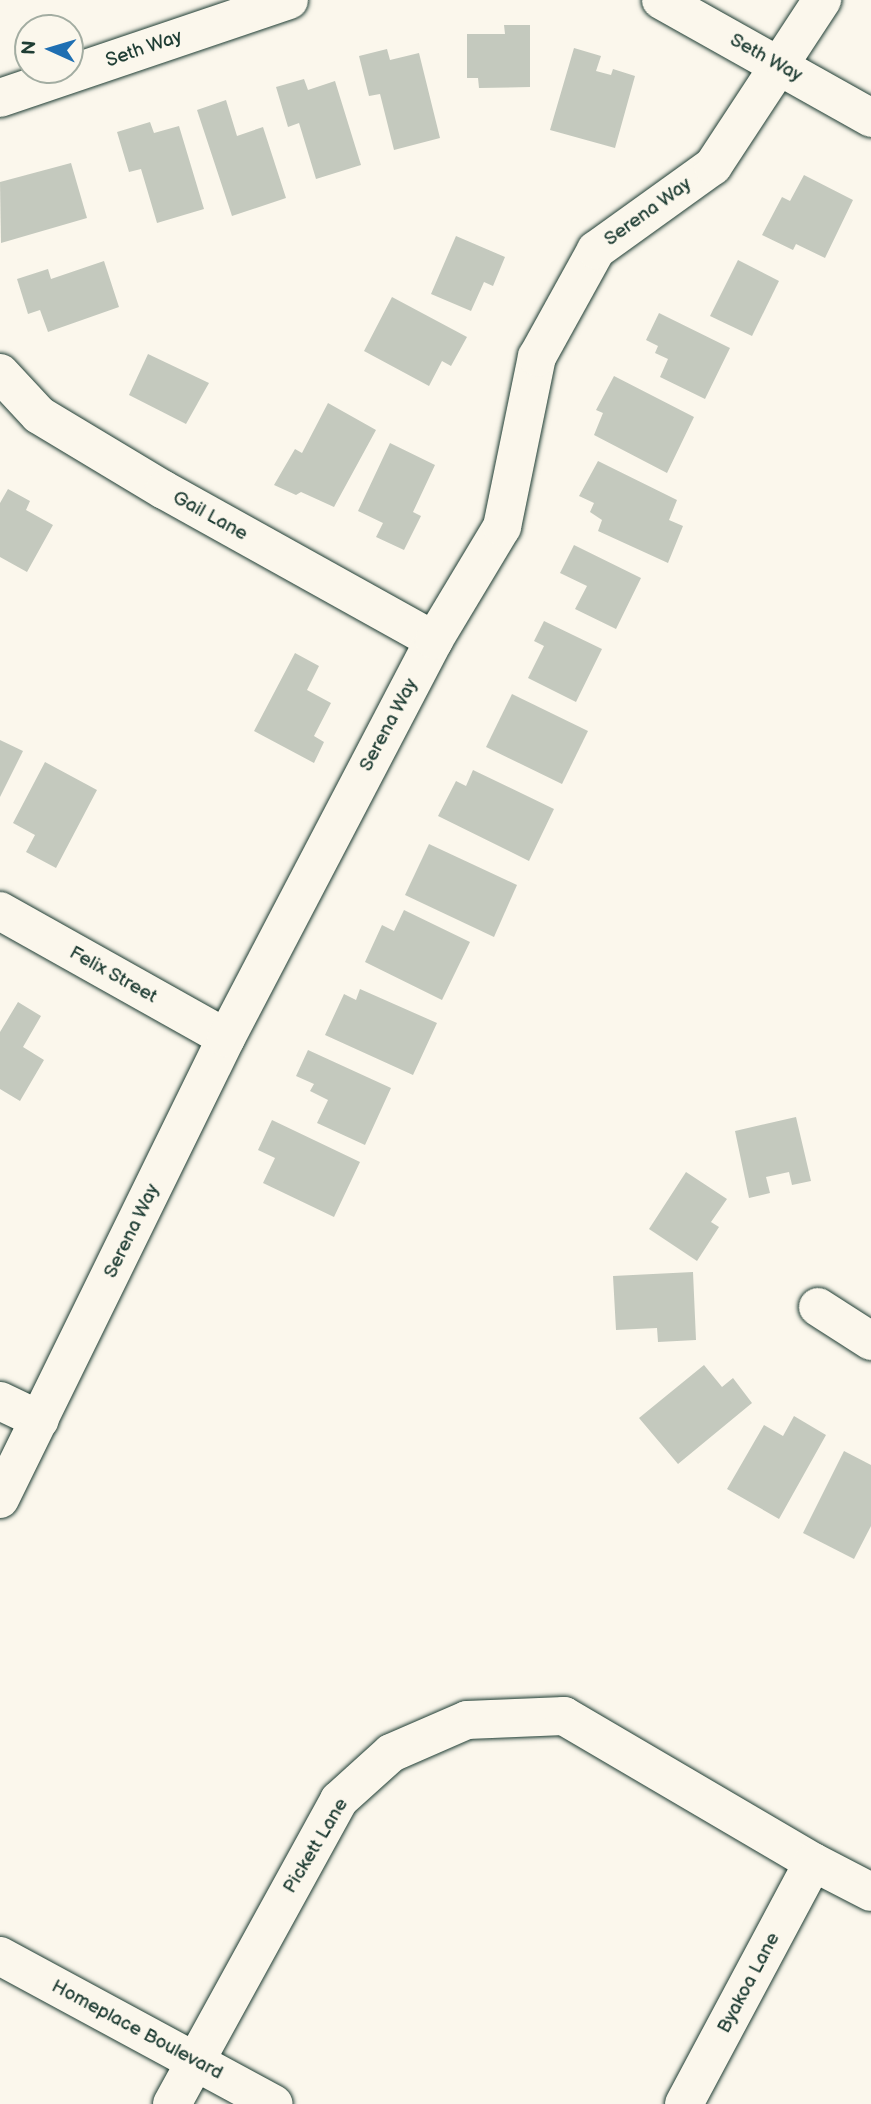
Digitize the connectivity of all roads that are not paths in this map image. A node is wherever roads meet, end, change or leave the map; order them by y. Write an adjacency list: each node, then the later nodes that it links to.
1 (289, 0): 5 (street, Seth Way)
2 (661, 0): 4 (street, Seth Way)
3 (822, 0): 4 (street, Serena Way)
4 (779, 64): 6 (street, Seth Way); 8 (street, Serena Way)
5 (0, 98)
6 (871, 117)
7 (0, 373): 8 (street, Gail Lane)
8 (434, 640): 10 (street, Serena Way)
9 (0, 911): 10 (street, Felix Street)
10 (226, 1038): 14 (street, Serena Way)
11 (818, 1307): 12 (street)
12 (871, 1341)
13 (0, 1401): 14 (street)
14 (40, 1420): 15 (street, Serena Way)
15 (0, 1499)
16 (813, 1862): 17 (street, Pickett Lane); 19 (street, Pickett Lane); 22 (street, Byakoa Lane)
17 (871, 1892)
18 (0, 1956): 19 (street, Homeplace Boulevard)
19 (194, 2061): 20 (street, Pickett Lane); 21 (street, Homeplace Boulevard)
20 (172, 2104)
21 (274, 2104)
22 (684, 2104)

